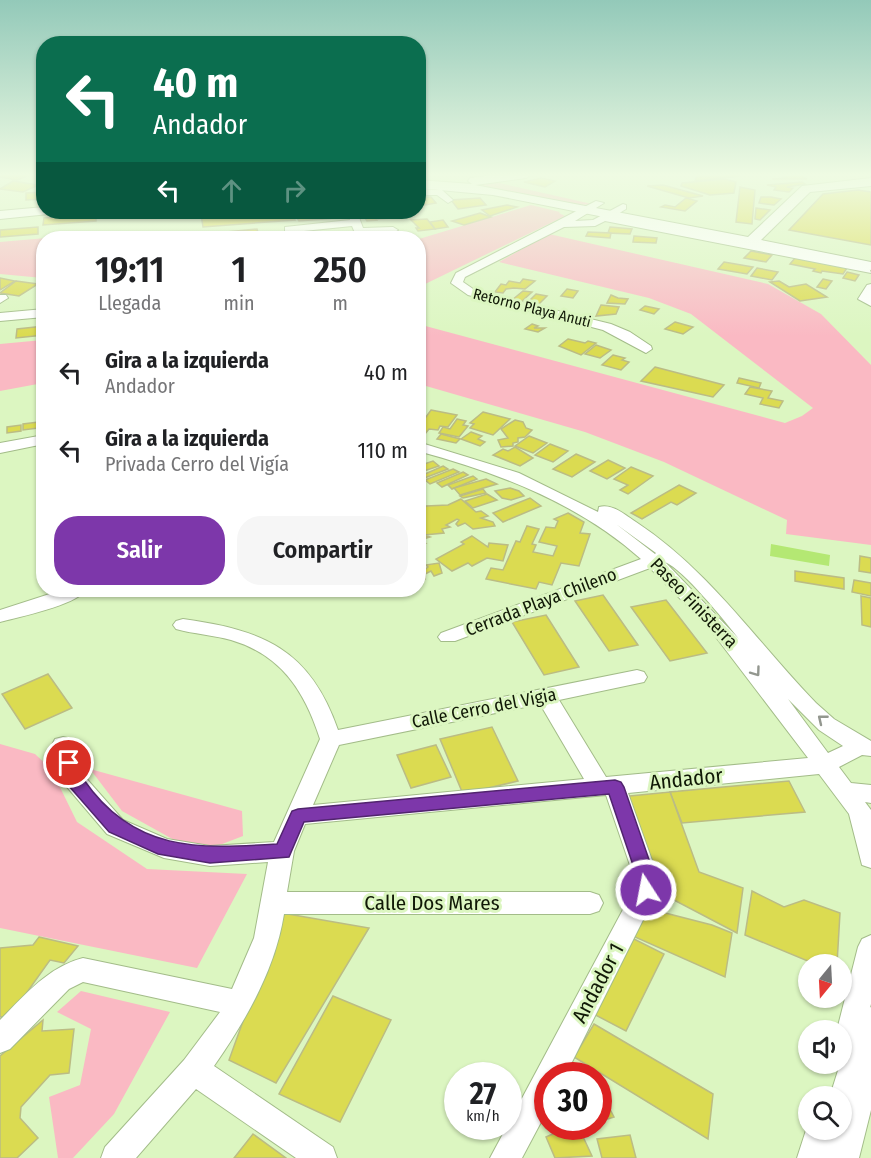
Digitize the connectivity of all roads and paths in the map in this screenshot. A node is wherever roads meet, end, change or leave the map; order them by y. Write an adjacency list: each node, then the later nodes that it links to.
1 (554, 228): 15 (street, Retorno Playa Anuti)
2 (664, 228): 10 (street)
3 (684, 228): 8 (main road)
4 (714, 228): 8 (main road)
5 (772, 228): 8 (main road)
6 (393, 230): 7 (street)
7 (376, 231)
8 (761, 239): 9 (main road); 10 (main road)
9 (871, 254)
10 (870, 268)
11 (871, 287): 12 (street)
12 (871, 302)
13 (36, 314): 14 (street)
14 (0, 317)
15 (646, 349)
16 (36, 433): 17 (street)
17 (22, 438): 18 (street); 19 (street); 21 (street)
18 (0, 439)
19 (36, 439)
20 (426, 440): 23 (street, Paseo Finisterra)
21 (0, 448)
22 (426, 449): 23 (street, Paseo Finisterra)
23 (608, 518): 24 (street, Paseo Finisterra)
24 (661, 557): 28 (street, Cerrada Playa Chileno); 33 (street, Paseo Finisterra, one-way to 24); 34 (street, Paseo Finisterra, one-way to 34)
25 (60, 597): 26 (street)
26 (0, 616)
27 (183, 626): 31 (street)
28 (448, 637)
29 (638, 677): 30 (street, Calle Cerro del Vigia)
30 (546, 696): 31 (street, Calle Cerro del Vigia); 35 (street, Andador 1)
31 (331, 739): 37 (street)
32 (63, 745): 39 (street)
33 (866, 748): 34 (street)
34 (823, 765): 35 (street, Andador); 36 (street, Paseo Finisterra)
35 (608, 788): 37 (street, Andador); 47 (street, Andador 1)
36 (857, 797): 38 (street, Paseo Finisterra); 40 (street)
37 (298, 816): 39 (street)
38 (871, 827)
39 (282, 851): 41 (street)
40 (871, 858)
41 (275, 903): 42 (street, Calle Dos Mares); 44 (street)
42 (590, 903)
43 (871, 947): 49 (street)
44 (239, 1003): 46 (street); 48 (street)
45 (871, 1027): 56 (main road)
46 (0, 1040)
47 (556, 1062)
48 (194, 1070): 52 (street); 53 (street)
49 (835, 1086)
50 (534, 1103): 54 (street, Andador 1)
51 (818, 1140): 55 (street)
52 (116, 1158)
53 (322, 1158)
54 (505, 1158)
55 (812, 1158)
56 (836, 1158)

